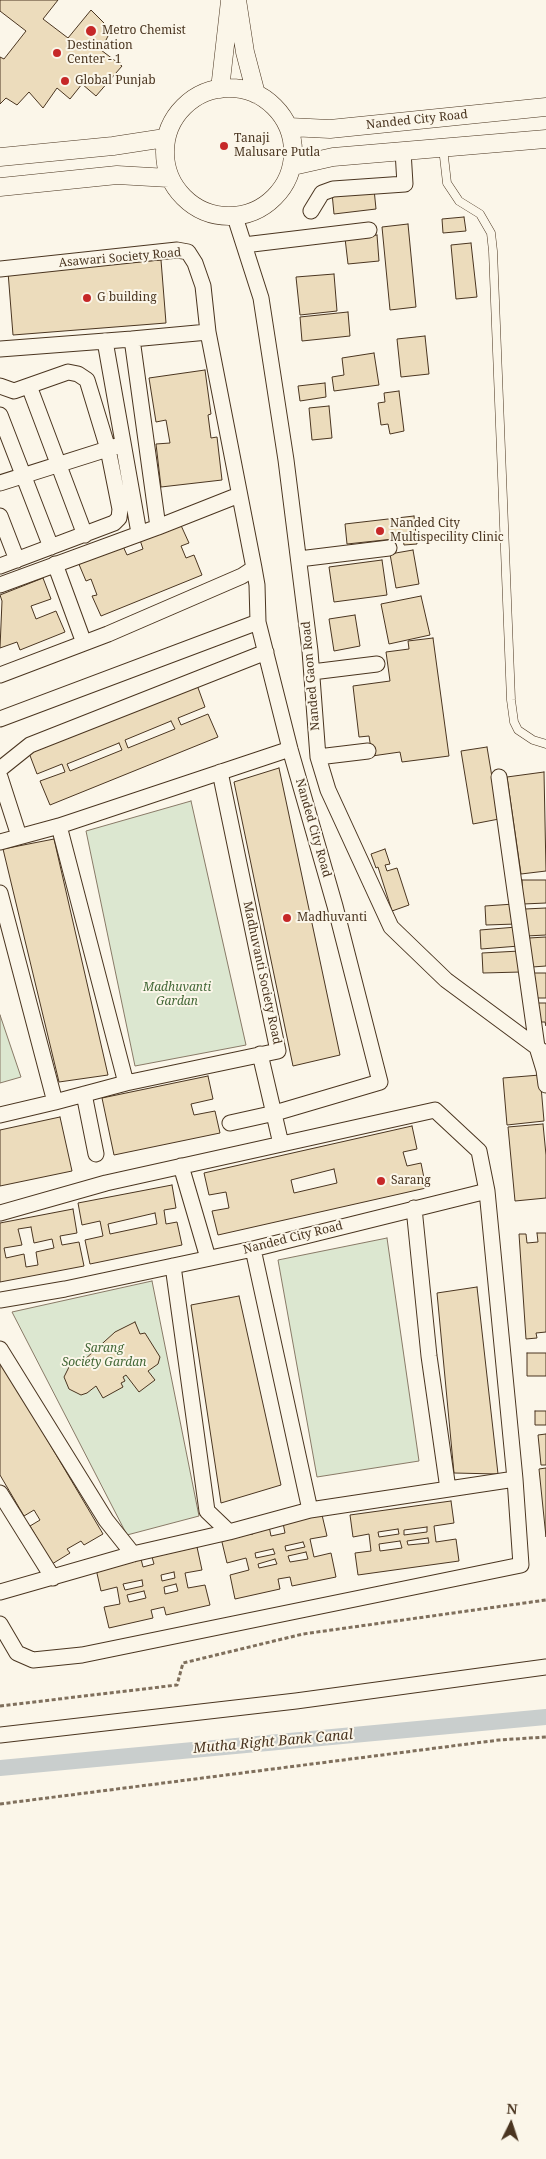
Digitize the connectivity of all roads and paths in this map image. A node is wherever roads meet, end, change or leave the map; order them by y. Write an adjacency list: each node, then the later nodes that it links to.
1 (230, 0): 3 (street)
2 (236, 0): 4 (street)
3 (220, 89): 4 (street); 7 (street)
4 (256, 94): 6 (street)
5 (546, 107): 6 (street, Nanded City Road)
6 (289, 127): 12 (street)
7 (165, 138): 11 (street); 13 (street)
8 (546, 139): 9 (street)
9 (443, 148): 10 (street); 52 (lane)
10 (403, 151): 12 (street); 15 (street)
11 (0, 157)
12 (293, 166): 16 (street)
13 (169, 178): 14 (street); 16 (street)
14 (0, 187)
15 (311, 211)
16 (235, 217): 18 (street, Nanded Gaon Road)
17 (369, 230): 18 (street)
18 (244, 245): 39 (street, Nanded Gaon Road)
19 (0, 269): 20 (street, Asawari Society Road)
20 (208, 332): 21 (street); 32 (street, Asawari Society Road)
21 (132, 339): 22 (street); 34 (street)
22 (105, 341): 23 (street); 27 (street)
23 (0, 349)
24 (0, 386): 25 (street)
25 (29, 386): 28 (street); 29 (street)
26 (0, 415): 30 (street)
27 (123, 444): 28 (street); 35 (street)
28 (108, 449): 29 (street); 36 (street)
29 (59, 464): 30 (street); 36 (street)
30 (24, 476): 31 (street); 37 (street)
31 (0, 483)
32 (239, 495): 34 (street); 43 (street, Asawari Society Road)
33 (0, 516): 40 (street)
34 (158, 526): 35 (street)
35 (139, 533): 41 (street)
36 (85, 535): 37 (street)
37 (52, 547): 40 (street)
38 (389, 548): 39 (street)
39 (299, 559): 49 (street, Nanded Gaon Road)
40 (17, 560): 42 (street)
41 (55, 564): 44 (street); 46 (street)
42 (0, 566)
43 (254, 568): 45 (street, Asawari Society Road); 46 (street)
44 (0, 585)
45 (258, 622): 47 (street, Asawari Society Road); 51 (street)
46 (84, 643): 50 (street)
47 (266, 652): 53 (street, Nanded City Road); 56 (street)
48 (377, 664): 49 (street)
49 (312, 672): 55 (street, Nanded Gaon Road)
50 (0, 675)
51 (0, 719)
52 (546, 744)
53 (290, 749): 57 (street); 70 (street, Nanded City Road)
54 (368, 751): 55 (street)
55 (318, 757): 64 (street, Nanded Gaon Road)
56 (0, 769)
57 (220, 772): 60 (street); 65 (street, Madhuvanti Society Road)
58 (0, 777): 61 (street)
59 (499, 777): 64 (street)
60 (59, 826): 61 (street); 66 (street)
61 (19, 836): 62 (street)
62 (0, 842)
63 (0, 893): 69 (street)
64 (541, 1051): 67 (street)
65 (260, 1054): 66 (street, Madhuvanti Society Road); 70 (street)
66 (126, 1083): 68 (street, Madhuvanti Society Road)
67 (546, 1085)
68 (84, 1094): 69 (street, Madhuvanti Society Road); 74 (street)
69 (55, 1102): 71 (street, Madhuvanti Society Road)
70 (275, 1113): 72 (street); 73 (street)
71 (0, 1115)
72 (230, 1122)
73 (282, 1144): 75 (street); 76 (street)
74 (96, 1154)
75 (181, 1166): 78 (street); 80 (street)
76 (487, 1191): 77 (street, Nanded City Road); 84 (street)
77 (414, 1208): 79 (street, Nanded City Road); 85 (street)
78 (0, 1213)
79 (253, 1249): 80 (street, Nanded City Road); 87 (street)
80 (208, 1258): 81 (street, Nanded City Road)
81 (173, 1266): 82 (street, Nanded City Road); 88 (street)
82 (0, 1300)
83 (0, 1349): 89 (street)
84 (515, 1479): 85 (street); 93 (street)
85 (448, 1490): 87 (street)
86 (0, 1493): 90 (street)
87 (310, 1510): 88 (street)
88 (229, 1532): 89 (street)
89 (133, 1554): 90 (street)
90 (53, 1578): 91 (street)
91 (0, 1592)
92 (546, 1600): 95 (path)
93 (0, 1624)
94 (546, 1667): 96 (street)
95 (0, 1706)
96 (0, 1735)
97 (546, 1737): 98 (path)
98 (0, 1804)

